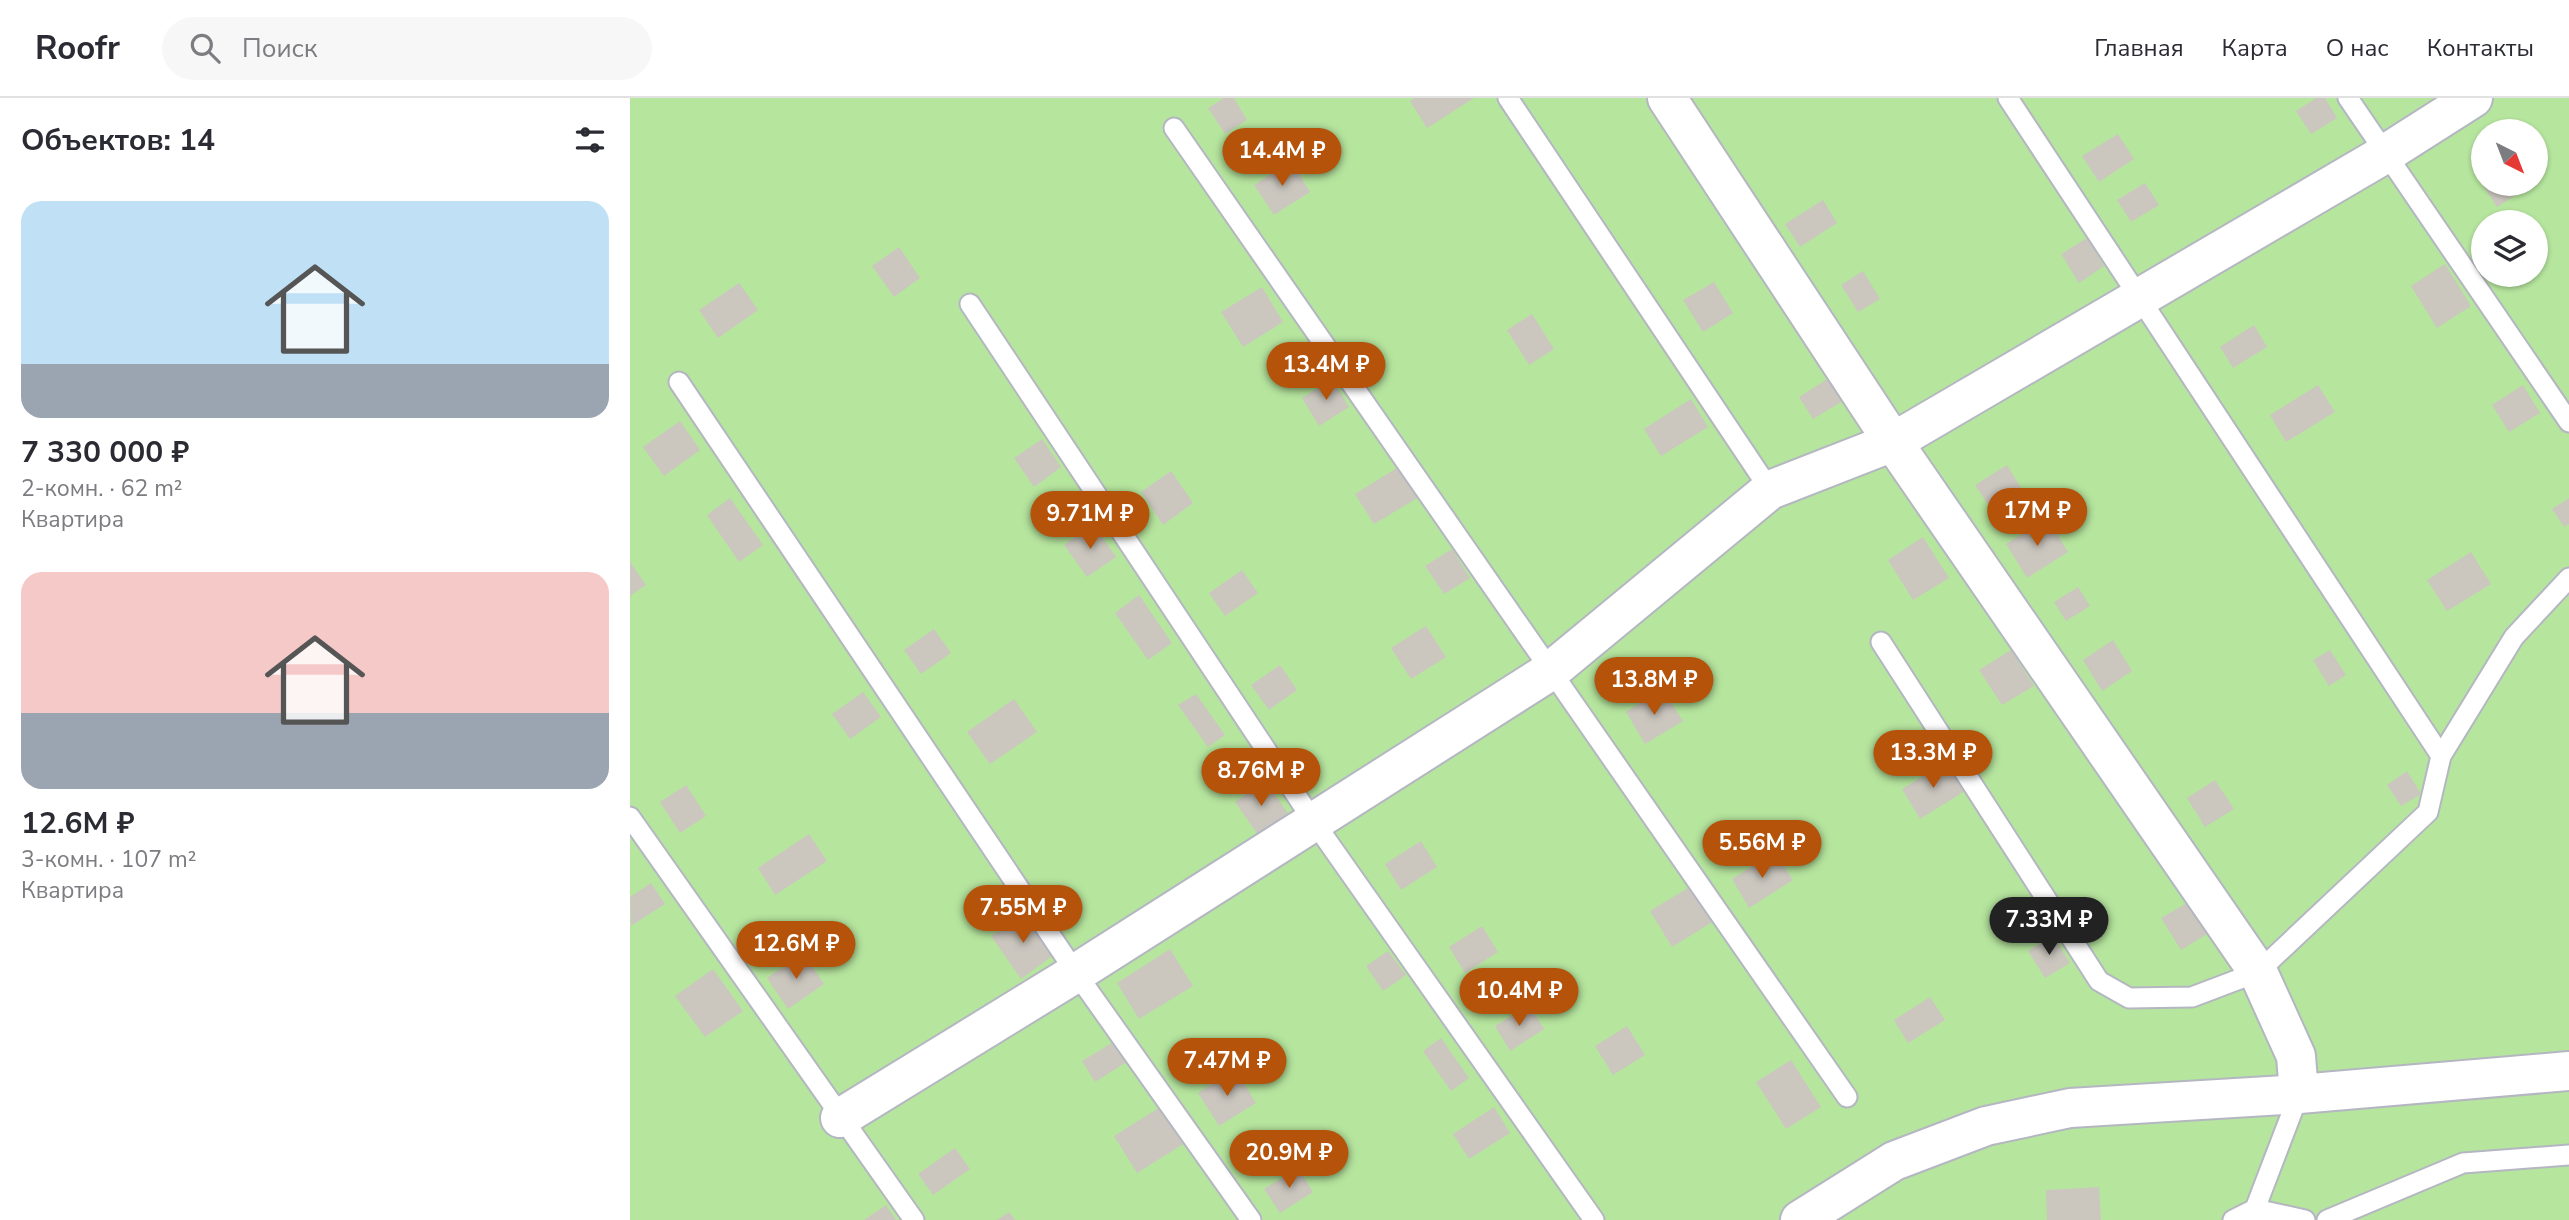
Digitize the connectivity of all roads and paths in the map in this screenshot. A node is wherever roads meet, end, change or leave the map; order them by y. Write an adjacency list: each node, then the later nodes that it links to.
1 (1508, 98): 13 (lane)
2 (1667, 98): 12 (street)
3 (2008, 98): 8 (lane)
4 (2348, 98): 7 (lane)
5 (2473, 98): 7 (street)
6 (1174, 128): 16 (lane)
7 (2385, 154): 8 (street); 11 (lane)
8 (2141, 298): 12 (street); 17 (lane)
9 (970, 304): 19 (lane)
10 (678, 382): 21 (lane)
11 (2569, 422)
12 (1893, 442): 13 (street); 20 (street)
13 (1770, 490): 16 (street)
14 (2569, 578): 17 (lane)
15 (1881, 642): 20 (lane)
16 (1552, 670): 19 (street); 24 (lane)
17 (2441, 756): 20 (lane)
18 (630, 817): 25 (lane)
19 (1314, 822): 21 (street); 30 (lane)
20 (2258, 971): 23 (street)
21 (1076, 973): 25 (street); 29 (lane)
22 (2569, 1071): 23 (street)
23 (2299, 1094): 27 (lane); 31 (street)
24 (1847, 1097)
25 (840, 1118): 28 (lane)
26 (2567, 1161): 34 (lane)
27 (2258, 1214): 32 (lane); 33 (lane)
28 (914, 1220)
29 (1251, 1220)
30 (1594, 1220)
31 (1800, 1220)
32 (2233, 1220)
33 (2305, 1220)
34 (2327, 1220)

